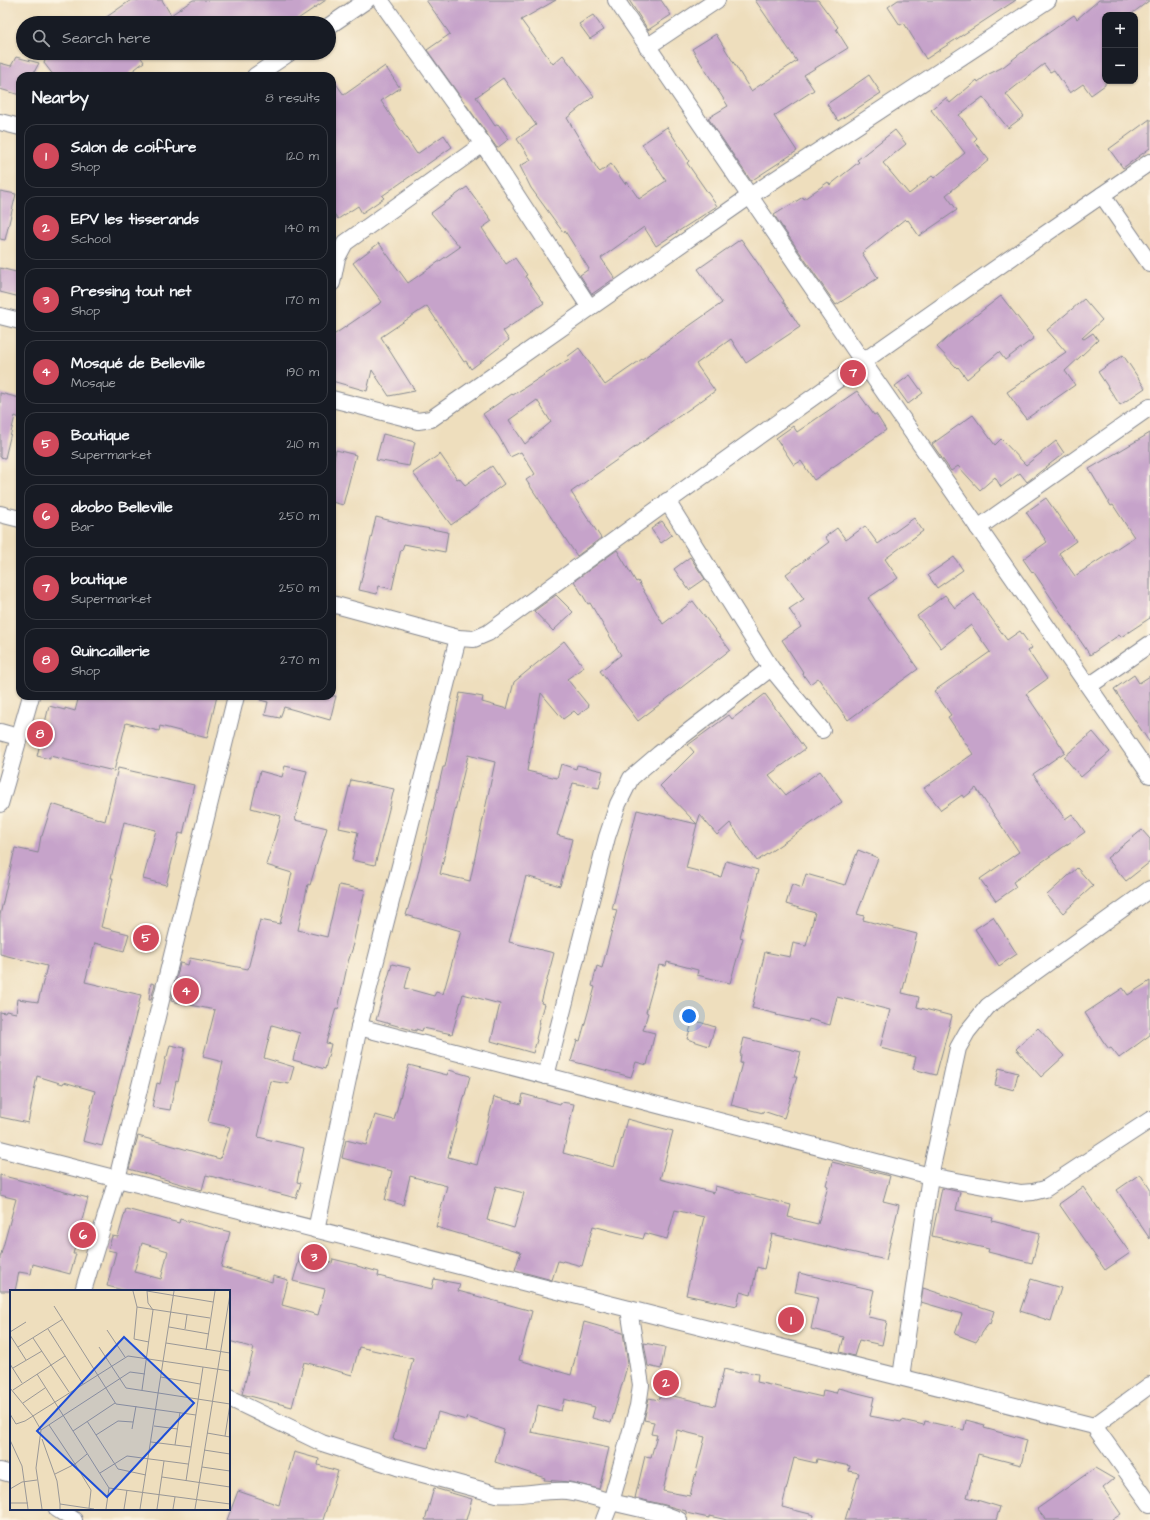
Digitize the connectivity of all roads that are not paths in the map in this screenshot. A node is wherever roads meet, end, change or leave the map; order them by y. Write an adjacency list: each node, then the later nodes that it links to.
1 (367, 0): 6 (street)
2 (380, 0): 12 (street)
3 (616, 0): 7 (street)
4 (717, 0): 7 (street)
5 (1048, 0): 15 (street)
6 (336, 21)
7 (647, 47): 15 (street)
8 (279, 60): 9 (street)
9 (261, 72)
10 (0, 122): 11 (street)
11 (16, 126)
12 (482, 144): 16 (street); 18 (street)
13 (1150, 162): 14 (street)
14 (1102, 195): 17 (street); 21 (street)
15 (750, 196): 18 (street); 21 (street)
16 (336, 263)
17 (1150, 264)
18 (590, 308): 22 (street)
19 (0, 316): 20 (street)
20 (16, 320)
21 (863, 362): 24 (street); 27 (street)
22 (336, 400)
23 (1150, 407): 27 (street)
24 (667, 501): 29 (street); 31 (street)
25 (0, 514): 26 (street)
26 (16, 518)
27 (978, 528): 32 (street)
28 (336, 605): 29 (street)
29 (458, 638): 41 (street)
30 (1150, 644): 32 (street)
31 (771, 668): 35 (street); 42 (street)
32 (1089, 686): 38 (street)
33 (30, 700): 37 (street)
34 (235, 700): 46 (street)
35 (822, 730)
36 (0, 732): 37 (street)
37 (18, 736): 39 (street)
38 (1150, 775)
39 (0, 804)
40 (1150, 889): 45 (street)
41 (359, 1027): 42 (street); 47 (street)
42 (546, 1076): 45 (street)
43 (1150, 1120): 45 (street)
44 (0, 1149): 46 (street)
45 (930, 1176): 50 (street)
46 (118, 1179): 47 (street); 48 (street)
47 (316, 1230): 49 (street)
48 (83, 1290)
49 (629, 1309): 50 (street); 56 (street)
50 (901, 1377): 53 (street)
51 (1150, 1385): 53 (street)
52 (230, 1398): 56 (street)
53 (1094, 1426): 57 (street)
54 (0, 1471): 55 (street)
55 (10, 1474)
56 (611, 1502): 60 (street); 61 (street)
57 (1150, 1504)
58 (59, 1510): 59 (street)
59 (74, 1520)
60 (604, 1520)
61 (679, 1520)

